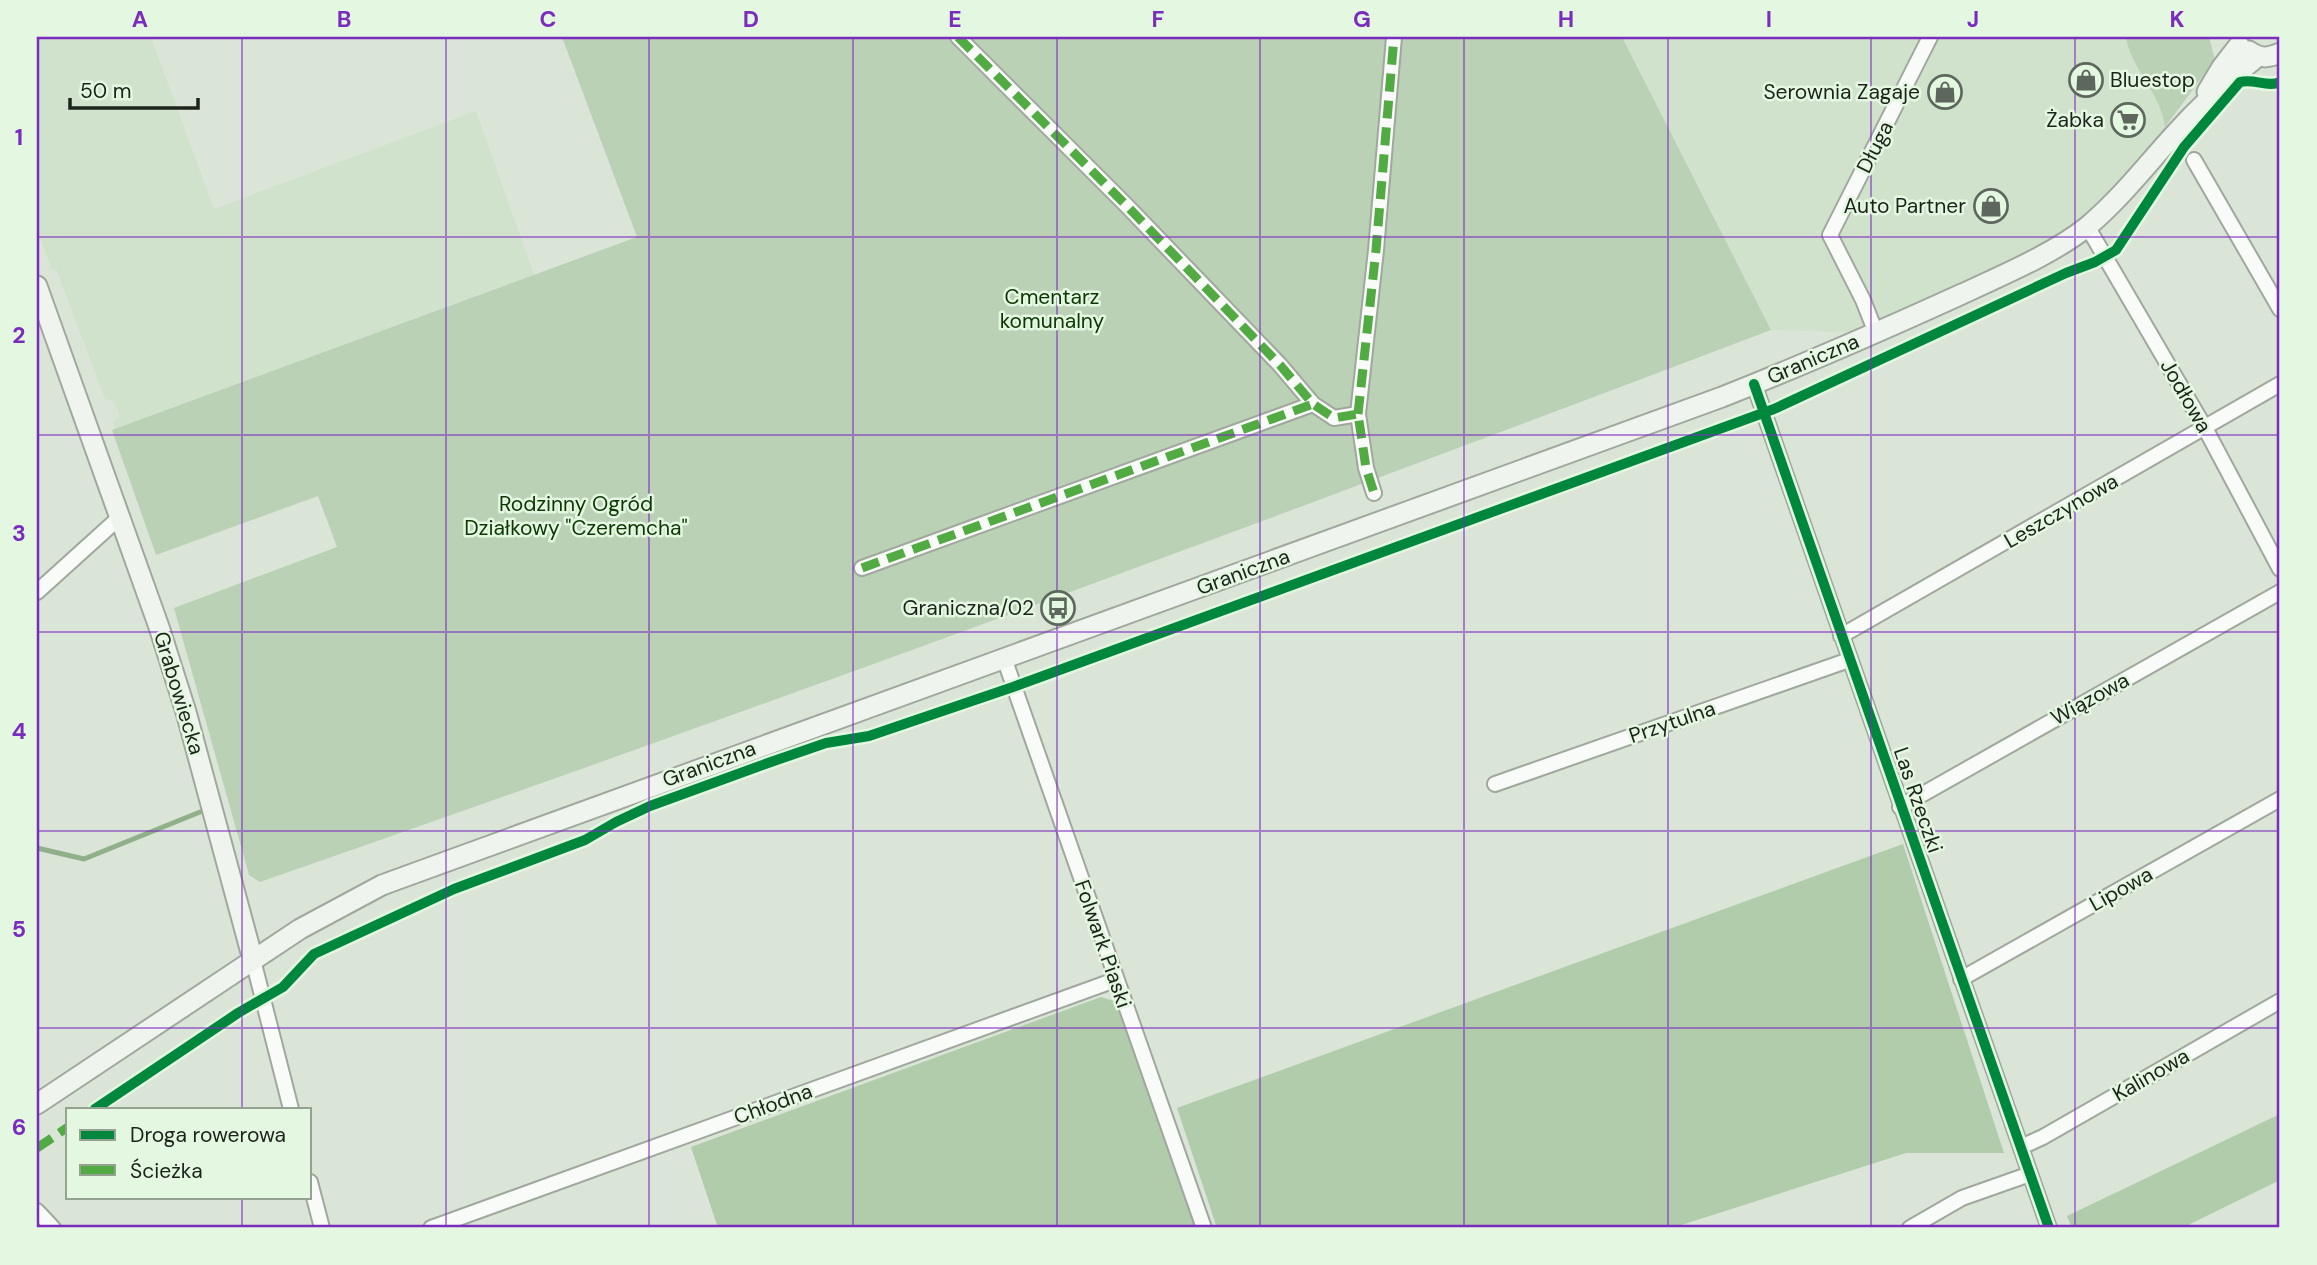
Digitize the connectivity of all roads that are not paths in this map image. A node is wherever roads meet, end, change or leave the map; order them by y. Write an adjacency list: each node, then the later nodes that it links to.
1 (958, 37): 14 (street)
2 (1394, 37): 15 (street)
3 (1930, 37): 11 (street, Długa)
4 (2237, 41): 5 (main road); 6 (main road, Graniczna)
5 (2273, 58): 6 (main road, Graniczna)
6 (2192, 117): 8 (main road, Graniczna)
7 (2194, 160): 10 (street)
8 (2087, 226): 11 (main road, Graniczna); 16 (street, Jodłowa)
9 (37, 291): 18 (main road, Grabowiecka)
10 (2280, 309)
11 (1876, 333): 12 (main road, Graniczna)
12 (1754, 384): 23 (street, Las Rzeczki); 24 (main road, Graniczna)
13 (2280, 384): 16 (street, Leszczynowa)
14 (1313, 404): 15 (street); 19 (street)
15 (1358, 414): 17 (street)
16 (2205, 428): 20 (street, Jodłowa); 23 (street, Leszczynowa)
17 (1374, 493)
18 (120, 517): 21 (street); 29 (main road, Grabowiecka)
19 (863, 568)
20 (2280, 569)
21 (37, 592)
22 (2280, 592): 28 (street, Wiązowa)
23 (1841, 636): 25 (street, Las Rzeczki)
24 (1004, 658): 29 (main road, Graniczna); 31 (street, Folwark Piaski)
25 (1849, 660): 26 (street, Przytulna); 28 (street, Las Rzeczki)
26 (1495, 784)
27 (2280, 799): 30 (street, Lipowa)
28 (1900, 807): 30 (street, Las Rzeczki)
29 (253, 960): 33 (main road, Graniczna); 34 (street, Grabowiecka)
30 (1961, 979): 35 (street, Las Rzeczki)
31 (1115, 980): 41 (street, Chłodna); 42 (street, Folwark Piaski)
32 (2280, 1001): 35 (street, Kalinowa)
33 (37, 1104)
34 (291, 1108)
35 (2021, 1147): 36 (street, Las Rzeczki)
36 (2030, 1174): 43 (street); 44 (street, Las Rzeczki)
37 (312, 1190): 40 (street)
38 (37, 1211): 39 (street)
39 (53, 1228)
40 (322, 1228)
41 (431, 1228)
42 (1204, 1228)
43 (1910, 1228)
44 (2049, 1228)

